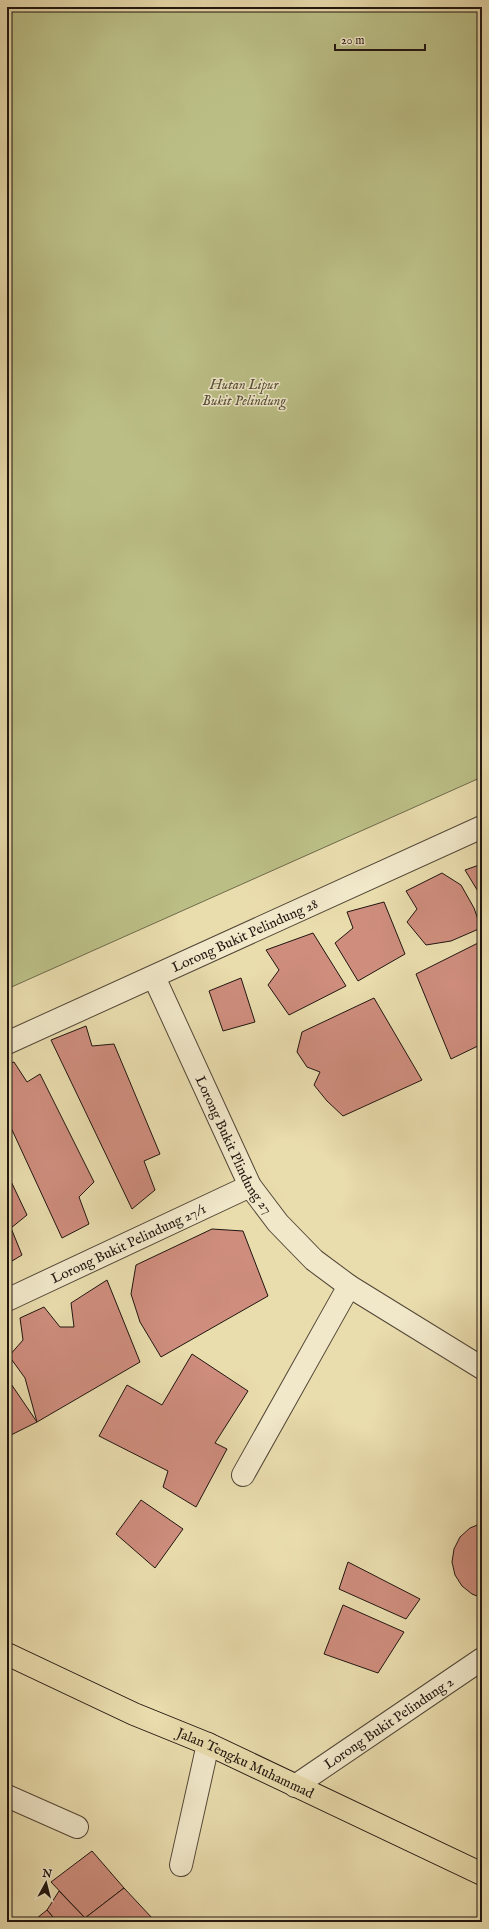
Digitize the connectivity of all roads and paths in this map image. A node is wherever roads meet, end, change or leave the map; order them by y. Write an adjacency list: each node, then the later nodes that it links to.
1 (482, 827): 2 (street, Lorong Bukit Pelindung 28)
2 (154, 977): 3 (street, Lorong Bukit Pelindung 28); 4 (street, Lorong Bukit Plindung 27)
3 (7, 1043)
4 (250, 1186): 5 (street, Lorong Bukit Plindung 27); 6 (street, Lorong Bukit Pelindung 27/1)
5 (350, 1286): 7 (street, Lorong Bukit Plindung 27); 8 (street)
6 (7, 1300)
7 (482, 1368)
8 (243, 1474)
9 (7, 1654): 11 (main road, Jalan Tengku Muhammad)
10 (482, 1659): 12 (street, Lorong Bukit Pelindung 2)
11 (208, 1744): 12 (main road, Jalan Tengku Muhammad); 15 (street)
12 (295, 1786): 16 (main road, Jalan Tengku Muhammad)
13 (7, 1796): 14 (street)
14 (77, 1827)
15 (181, 1865)
16 (482, 1874)

